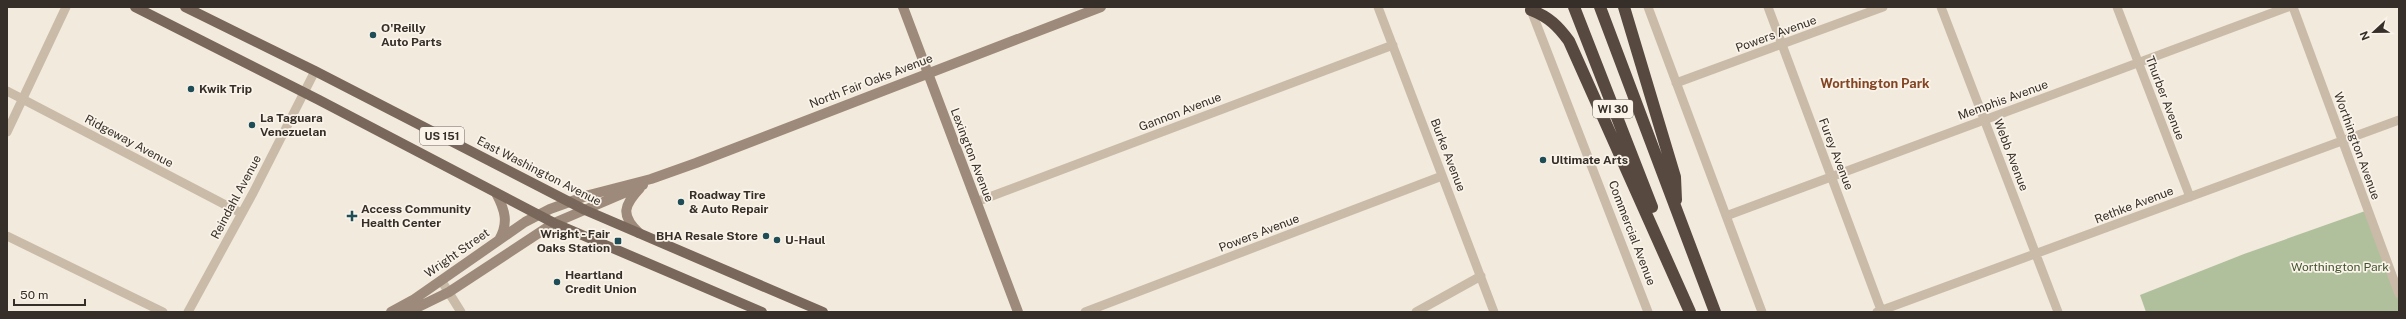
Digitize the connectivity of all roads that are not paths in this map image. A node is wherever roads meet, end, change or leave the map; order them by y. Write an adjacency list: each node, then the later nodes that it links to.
1 (66, 7): 26 (street)
2 (135, 7): 25 (main road, US 151)
3 (185, 7): 21 (main road, East Washington Avenue / US 151)
4 (903, 7): 22 (street, Lexington Avenue)
5 (1101, 7): 22 (street, North Fair Oaks Avenue)
6 (1378, 7): 19 (street, Burke Avenue)
7 (1574, 7): 66 (highway, WI 30)
8 (1600, 7): 40 (highway, WI 30)
9 (1624, 7): 40 (highway)
10 (1648, 7): 23 (street)
11 (1768, 7): 18 (street, Furey Avenue)
12 (1883, 7): 18 (street, Powers Avenue)
13 (1941, 7): 27 (street, Webb Avenue)
14 (2117, 7): 20 (street, Thurber Avenue)
15 (2288, 7): 20 (street, Memphis Avenue)
16 (2292, 7): 30 (street, Worthington Avenue)
17 (1531, 8): 65 (street, Commercial Avenue); 66 (highway)
18 (1782, 44): 23 (street, Powers Avenue); 32 (street, Furey Avenue)
19 (1393, 45): 31 (street, Burke Avenue); 38 (street, Gannon Avenue)
20 (2138, 63): 27 (street, Memphis Avenue); 36 (street, Thurber Avenue)
21 (315, 71): 25 (street, Reindahl Avenue); 37 (main road, East Washington Avenue / US 151)
22 (928, 73): 33 (street, North Fair Oaks Avenue); 38 (street, Lexington Avenue)
23 (1676, 83): 43 (street)
24 (7, 91): 26 (street, Ridgeway Avenue)
25 (303, 92): 35 (main road, US 151); 41 (street, Reindahl Avenue)
26 (23, 99): 29 (street); 41 (street, Ridgeway Avenue)
27 (1985, 120): 32 (street, Memphis Avenue); 48 (street, Webb Avenue)
28 (2399, 120): 30 (street, Rethke Avenue)
29 (7, 132)
30 (2342, 141): 36 (street, Rethke Avenue); 52 (street, Worthington Avenue)
31 (1442, 176): 49 (street, Burke Avenue); 62 (street, Powers Avenue)
32 (1831, 177): 43 (street, Memphis Avenue); 53 (street, Furey Avenue)
33 (651, 179): 34 (street, North Fair Oaks Avenue); 37 (street, North Fair Oaks Avenue)
34 (643, 185): 39 (street, North Fair Oaks Avenue); 45 (street)
35 (496, 193): 42 (main road, US 151); 47 (street)
36 (2190, 197): 48 (street, Rethke Avenue)
37 (569, 202): 39 (main road, East Washington Avenue / US 151); 42 (street, North Fair Oaks Avenue)
38 (976, 202): 61 (street, Lexington Avenue)
39 (584, 210): 44 (street, North Fair Oaks Avenue); 45 (main road, East Washington Avenue / US 151)
40 (1677, 211): 67 (highway, WI 30)
41 (241, 213): 55 (street, Reindahl Avenue)
42 (538, 215): 44 (main road, US 151); 47 (street, Wright Street)
43 (1726, 216): 68 (street)
44 (554, 223): 51 (street); 59 (main road, US 151)
45 (640, 234): 60 (main road, East Washington Avenue / US 151)
46 (7, 236): 54 (street)
47 (499, 240): 50 (street, Wright Street)
48 (2037, 254): 53 (street, Rethke Avenue); 69 (street, Webb Avenue)
49 (1481, 276): 63 (street); 64 (street, Burke Avenue)
50 (441, 280): 51 (street); 56 (street, Wright Street)
51 (449, 292): 57 (street); 58 (street)
52 (2399, 294)
53 (1879, 311)
54 (163, 312)
55 (188, 312)
56 (391, 312)
57 (408, 312)
58 (461, 312)
59 (762, 312)
60 (823, 312)
61 (1018, 312)
62 (1085, 312)
63 (1416, 312)
64 (1494, 312)
65 (1648, 312)
66 (1692, 312)
67 (1715, 312)
68 (1762, 312)
69 (2058, 312)

